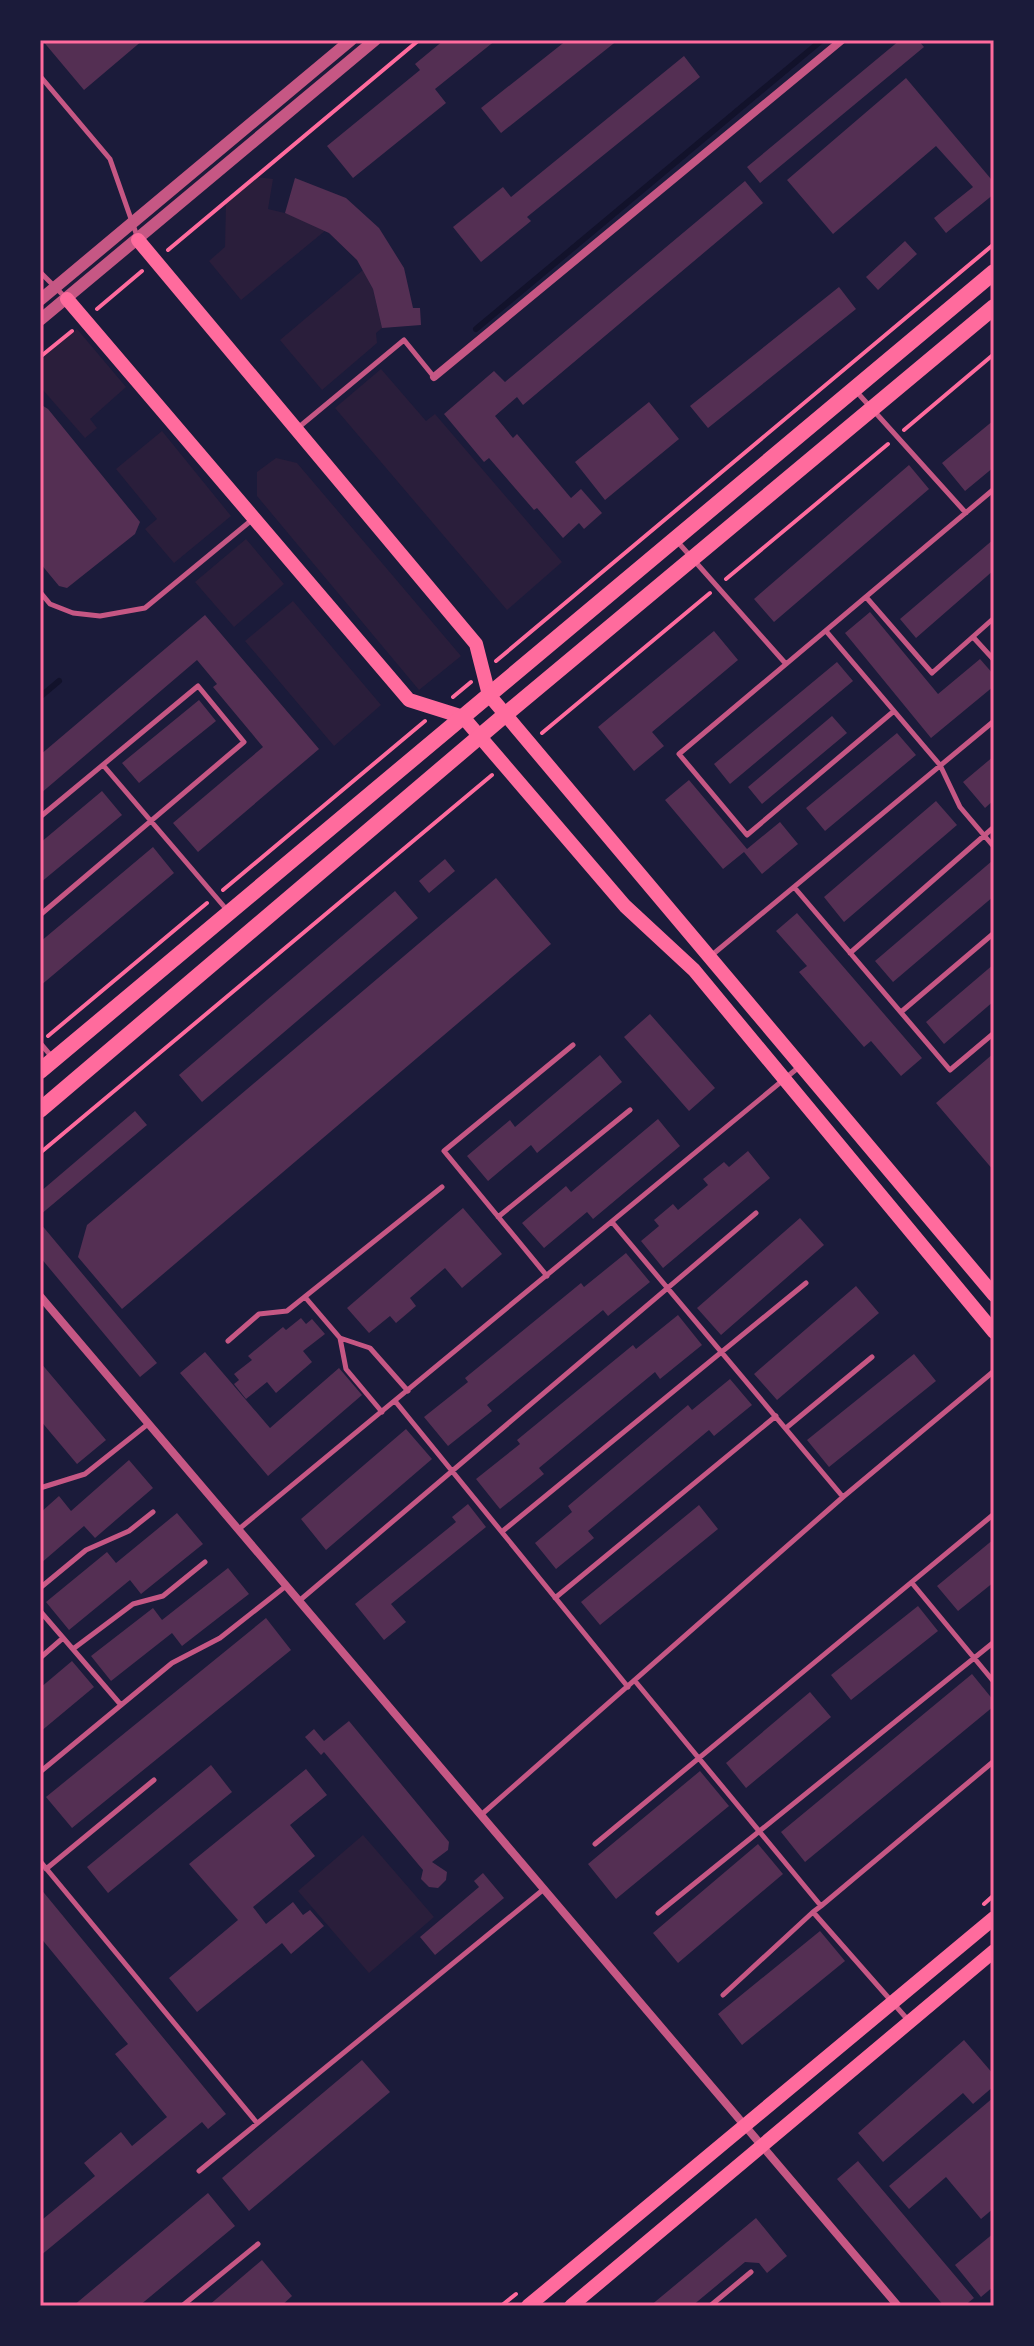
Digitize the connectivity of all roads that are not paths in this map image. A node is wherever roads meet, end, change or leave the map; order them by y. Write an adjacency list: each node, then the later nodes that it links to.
1 (351, 40): 5 (street)
2 (375, 40): 5 (street)
3 (842, 40): 13 (street)
4 (40, 76): 5 (lane)
5 (136, 233): 8 (street); 9 (street); 16 (main road)
6 (40, 272): 8 (lane)
7 (994, 272): 14 (main road)
8 (55, 287): 9 (lane); 10 (street)
9 (67, 299): 12 (street); 19 (main road)
10 (40, 300)
11 (994, 307): 15 (main road)
12 (40, 320)
13 (434, 377): 16 (lane)
14 (855, 389): 15 (lane); 20 (main road)
15 (872, 408): 18 (lane); 21 (main road)
16 (295, 430): 29 (main road)
17 (994, 489): 18 (lane)
18 (966, 513): 23 (lane)
19 (254, 519): 22 (lane); 32 (main road)
20 (676, 539): 21 (lane); 29 (main road)
21 (693, 558): 28 (lane); 31 (main road)
22 (40, 592)
23 (866, 597): 25 (lane); 26 (lane)
24 (994, 618): 26 (lane)
25 (826, 631): 28 (lane); 30 (lane)
26 (973, 637): 27 (lane)
27 (994, 660)
28 (786, 664): 30 (lane)
29 (489, 695): 31 (main road); 32 (main road)
30 (894, 711): 36 (lane)
31 (506, 714): 34 (main road); 47 (main road)
32 (463, 717): 34 (main road); 43 (main road)
33 (994, 721): 36 (lane)
34 (480, 737): 55 (main road); 56 (main road)
35 (103, 765): 37 (lane); 38 (lane); 38 (lane)
36 (940, 765): 40 (lane); 42 (lane)
37 (40, 817)
38 (151, 821): 43 (lane); 44 (lane)
39 (994, 827): 40 (lane)
40 (984, 835): 41 (lane); 46 (lane)
41 (994, 847)
42 (794, 887): 46 (lane); 47 (lane)
43 (228, 913): 52 (main road)
44 (40, 915)
45 (994, 933): 48 (lane)
46 (850, 953): 48 (lane)
47 (710, 957): 53 (main road)
48 (901, 1012): 49 (lane)
49 (994, 1033)
50 (40, 1043): 52 (lane)
51 (573, 1045): 60 (lane)
52 (54, 1059): 54 (main road)
53 (801, 1065): 55 (lane); 65 (main road)
54 (40, 1071)
55 (784, 1080): 61 (lane); 68 (main road)
56 (40, 1110)
57 (630, 1110): 60 (lane)
58 (442, 1187): 67 (lane)
59 (756, 1213): 64 (lane)
60 (498, 1217): 62 (lane)
61 (612, 1222): 62 (lane); 64 (lane)
62 (547, 1276): 74 (lane)
63 (806, 1283): 71 (lane)
64 (668, 1288): 71 (lane); 80 (lane)
65 (994, 1295)
66 (40, 1296): 78 (street)
67 (305, 1297): 69 (lane); 70 (lane)
68 (994, 1332)
69 (340, 1338): 74 (lane); 76 (lane)
70 (228, 1341)
71 (722, 1352): 77 (lane); 86 (lane)
72 (872, 1357): 79 (lane)
73 (994, 1371): 82 (lane)
74 (408, 1391): 75 (lane)
75 (395, 1401): 76 (lane); 80 (lane)
76 (382, 1412): 85 (lane)
77 (776, 1416): 79 (lane); 91 (lane)
78 (148, 1424): 81 (lane); 85 (street)
79 (786, 1428): 82 (lane)
80 (453, 1470): 86 (lane); 92 (lane)
81 (40, 1488)
82 (843, 1497): 99 (lane)
83 (153, 1512): 90 (lane)
84 (994, 1514): 88 (lane)
85 (238, 1530): 89 (street)
86 (504, 1530): 91 (lane)
87 (205, 1562): 96 (lane)
88 (912, 1583): 98 (lane); 103 (lane)
89 (286, 1586): 92 (street); 102 (lane)
90 (40, 1588)
91 (555, 1598): 101 (lane)
92 (299, 1601): 107 (street)
93 (40, 1611): 94 (lane)
94 (63, 1638): 96 (lane); 97 (lane)
95 (994, 1642): 98 (lane)
96 (73, 1649): 102 (lane)
97 (40, 1658)
98 (974, 1658): 100 (lane); 108 (lane)
99 (635, 1681): 101 (lane); 103 (lane)
100 (994, 1682)
101 (628, 1687): 107 (lane)
102 (121, 1705): 105 (lane)
103 (700, 1760): 108 (lane); 109 (lane)
104 (994, 1761): 113 (lane)
105 (40, 1772)
106 (154, 1780): 111 (lane)
107 (480, 1816): 112 (street)
108 (759, 1832): 113 (lane); 115 (lane)
109 (595, 1844)
110 (40, 1861): 111 (lane)
111 (46, 1869): 121 (lane)
112 (544, 1889): 121 (lane); 122 (street)
113 (821, 1906): 114 (lane)
114 (813, 1912): 118 (lane); 119 (lane)
115 (658, 1913)
116 (994, 1918): 119 (main road)
117 (994, 1951): 120 (main road)
118 (723, 1995)
119 (893, 2004): 120 (lane); 122 (main road)
120 (908, 2021): 123 (main road)
121 (257, 2123): 124 (lane)
122 (745, 2127): 123 (street); 128 (main road)
123 (760, 2145): 129 (main road); 131 (street)
124 (199, 2171)
125 (258, 2244): 127 (lane)
126 (751, 2272): 130 (lane)
127 (182, 2306)
128 (528, 2306)
129 (571, 2306)
130 (710, 2306)
131 (898, 2306)

